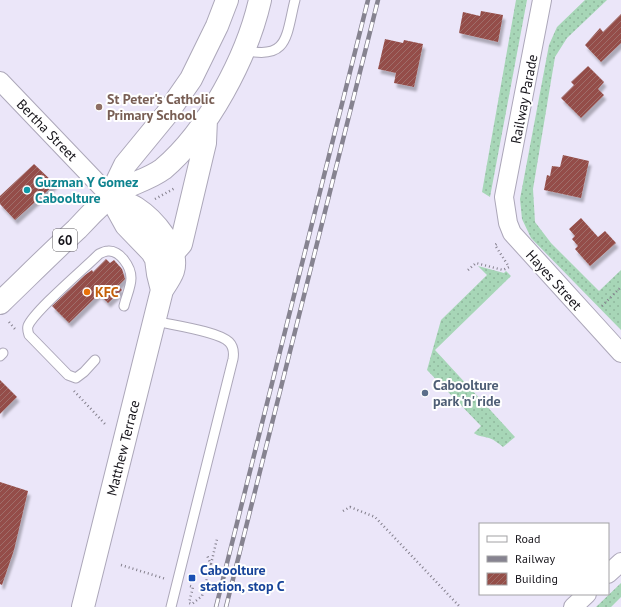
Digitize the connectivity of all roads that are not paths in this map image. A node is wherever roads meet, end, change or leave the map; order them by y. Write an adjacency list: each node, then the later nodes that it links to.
1 (227, 0): 8 (main road, 60)
2 (260, 0): 5 (main road, 60)
3 (295, 0): 5 (lane)
4 (547, 2): 9 (street, Railway Parade)
5 (244, 50): 7 (main road, 60)
6 (0, 82): 8 (street, Bertha Street)
7 (206, 119): 8 (main road, 60); 10 (main road)
8 (110, 196): 10 (main road); 11 (main road, Matthew Terrace); 12 (main road, 60)
9 (504, 197): 15 (street, Hayes Street)
10 (173, 253): 11 (main road, Matthew Terrace)
11 (162, 290): 14 (main road, Matthew Terrace)
12 (0, 302)
13 (124, 306): 16 (lane)
14 (154, 320): 20 (main road, Matthew Terrace); 21 (lane)
15 (621, 353)
16 (95, 360)
17 (621, 562): 18 (street)
18 (609, 573)
19 (586, 595): 22 (street)
20 (83, 607)
21 (171, 607)
22 (573, 607)

